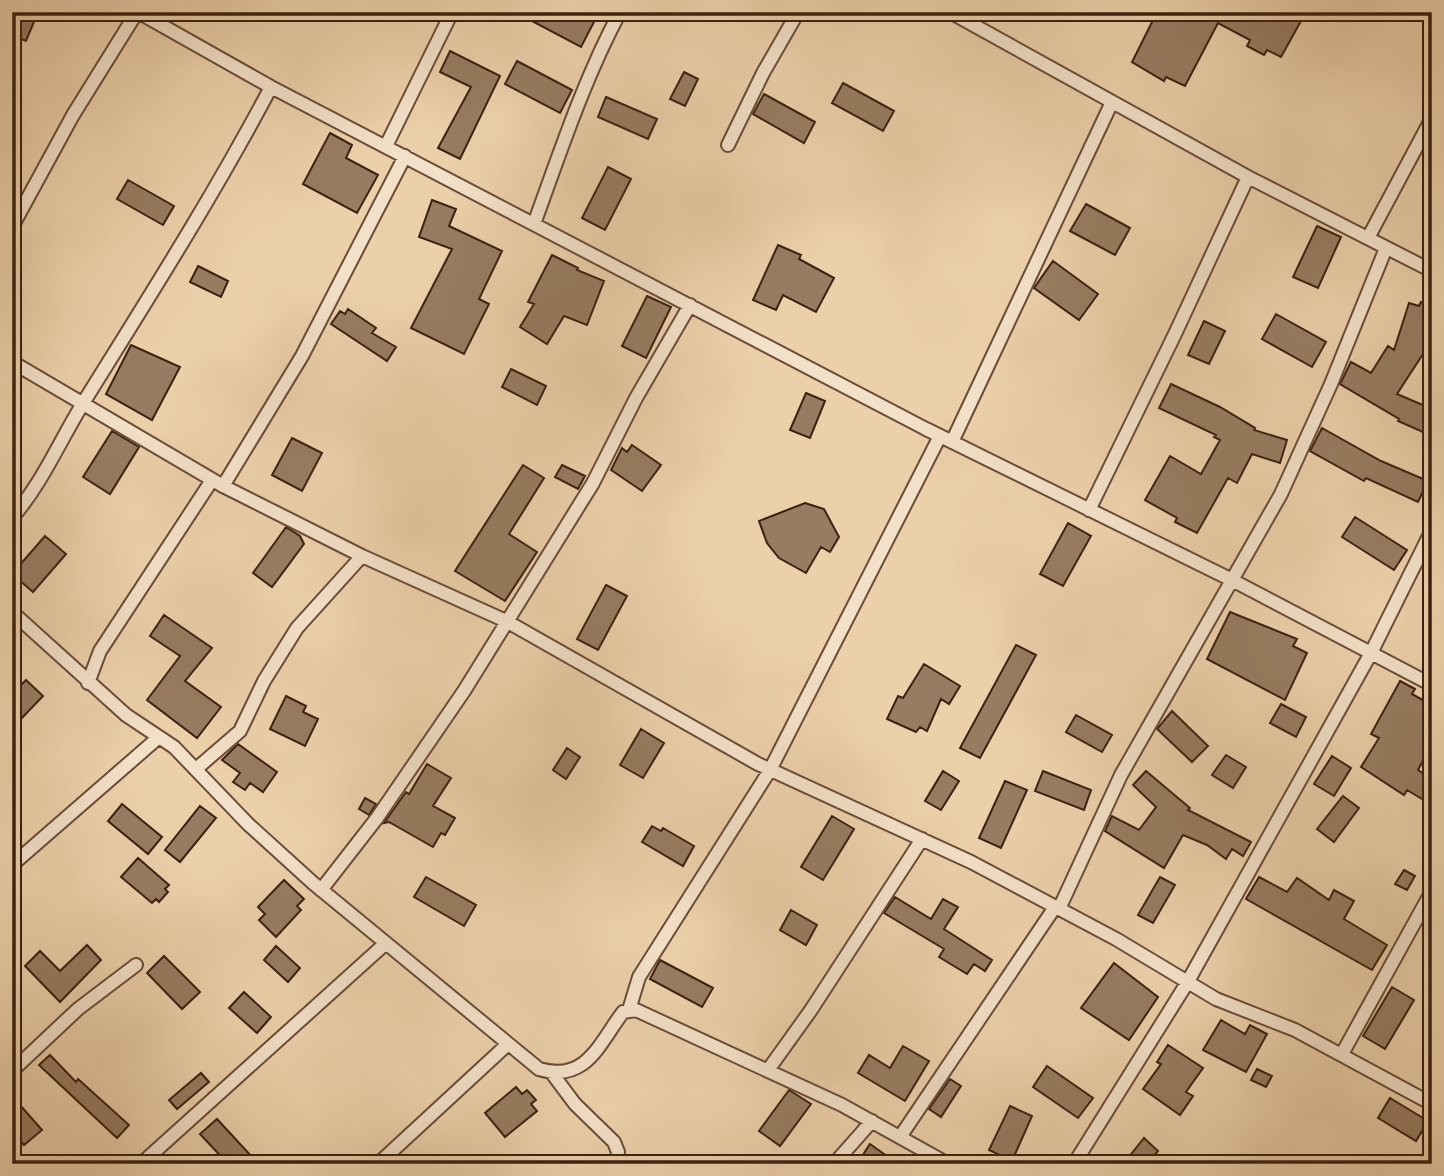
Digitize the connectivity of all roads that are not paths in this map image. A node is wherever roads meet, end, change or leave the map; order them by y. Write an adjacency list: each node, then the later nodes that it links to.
1 (138, 12): 6 (street); 14 (street)
2 (452, 12): 10 (street)
3 (620, 12): 13 (street)
4 (798, 12): 9 (street)
5 (950, 12): 7 (street)
6 (271, 87): 10 (street); 20 (street)
7 (1112, 102): 12 (street); 21 (street)
8 (1432, 118): 15 (street)
9 (728, 145)
10 (386, 146): 11 (street)
11 (405, 156): 13 (street); 22 (street)
12 (1248, 177): 15 (street); 23 (street)
13 (534, 224): 18 (street)
14 (12, 227)
15 (1368, 238): 16 (street)
16 (1386, 248): 17 (street); 27 (street)
17 (1432, 271)
18 (690, 305): 21 (street); 29 (street)
19 (12, 362): 20 (street)
20 (84, 402): 22 (street); 24 (street)
21 (946, 439): 23 (street); 35 (street)
22 (218, 483): 26 (street); 31 (street)
23 (1089, 510): 27 (street)
24 (12, 517)
25 (1432, 530): 30 (street)
26 (362, 556): 29 (street); 34 (street)
27 (1230, 579): 30 (street); 40 (street)
28 (12, 612): 31 (street)
29 (506, 621): 35 (street); 38 (street)
30 (1371, 653): 32 (street); 43 (street)
31 (88, 683): 33 (street)
32 (1432, 685)
33 (159, 737): 34 (street); 37 (street)
34 (195, 769): 38 (street)
35 (770, 770): 36 (street); 44 (street)
36 (922, 839): 40 (street); 47 (street)
37 (15, 857)
38 (321, 890): 41 (street)
39 (1432, 891): 46 (street)
40 (1057, 908): 43 (street); 52 (street)
41 (386, 943): 45 (street); 53 (street)
42 (136, 965): 48 (street)
43 (1187, 983): 46 (street); 58 (street)
44 (629, 1010): 47 (street); 49 (street)
45 (508, 1044): 49 (street); 54 (street)
46 (1342, 1054): 50 (street)
47 (768, 1070): 51 (street)
48 (12, 1071)
49 (551, 1072): 55 (street)
50 (1432, 1104)
51 (872, 1121): 52 (street); 56 (street)
52 (900, 1136): 57 (street)
53 (141, 1164)
54 (378, 1164)
55 (615, 1164)
56 (834, 1164)
57 (948, 1164)
58 (1074, 1164)

